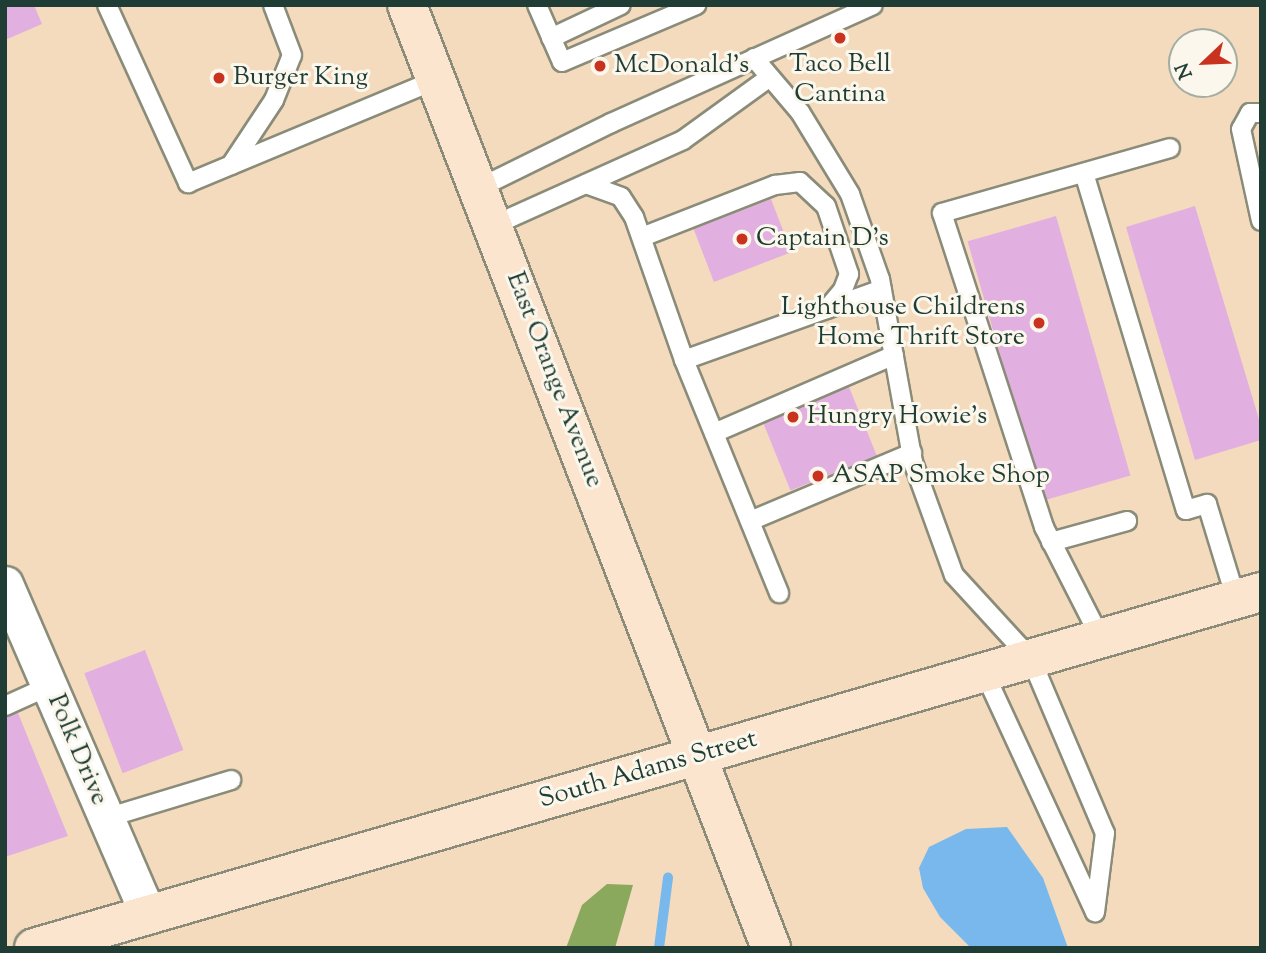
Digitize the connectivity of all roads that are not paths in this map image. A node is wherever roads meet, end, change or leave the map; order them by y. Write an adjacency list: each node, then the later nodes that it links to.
1 (107, 5): 15 (lane)
2 (273, 5): 15 (lane)
3 (407, 5): 12 (main road, East Orange Avenue)
4 (537, 5): 9 (lane)
5 (621, 5): 8 (lane)
6 (696, 5): 9 (lane)
7 (873, 5): 10 (lane)
8 (587, 14): 9 (lane)
9 (551, 38)
10 (754, 58): 11 (lane); 18 (lane)
11 (770, 77): 17 (lane); 22 (lane)
12 (436, 80): 15 (lane); 18 (main road, East Orange Avenue)
13 (1261, 113): 19 (lane)
14 (1170, 148): 16 (lane)
15 (231, 165)
16 (1084, 173): 30 (lane); 33 (lane)
17 (586, 184): 20 (lane); 21 (lane)
18 (479, 188): 20 (main road, East Orange Avenue)
19 (1261, 221)
20 (494, 225): 39 (main road, East Orange Avenue)
21 (642, 237): 23 (lane); 25 (lane)
22 (882, 289): 23 (lane); 24 (lane)
23 (827, 309): 25 (lane)
24 (894, 355): 26 (lane); 27 (lane)
25 (684, 360): 26 (lane)
26 (714, 433): 28 (lane)
27 (912, 453): 28 (lane); 35 (lane)
28 (750, 521): 32 (lane)
29 (1127, 521): 30 (lane)
30 (1051, 542): 34 (lane)
31 (5, 584): 37 (street, Polk Drive)
32 (779, 593)
33 (1248, 596): 34 (main road, South Adams Street)
34 (1101, 639): 35 (main road, South Adams Street)
35 (1031, 659): 36 (main road, South Adams Street); 36 (lane)
36 (984, 672): 39 (main road, South Adams Street)
37 (49, 686): 38 (lane); 41 (street, Polk Drive)
38 (5, 706)
39 (695, 757): 42 (main road, South Adams Street); 44 (main road, East Orange Avenue)
40 (231, 780): 41 (lane)
41 (106, 818): 42 (street, Polk Drive)
42 (148, 915): 43 (main road, South Adams Street)
43 (34, 948)
44 (771, 948)

